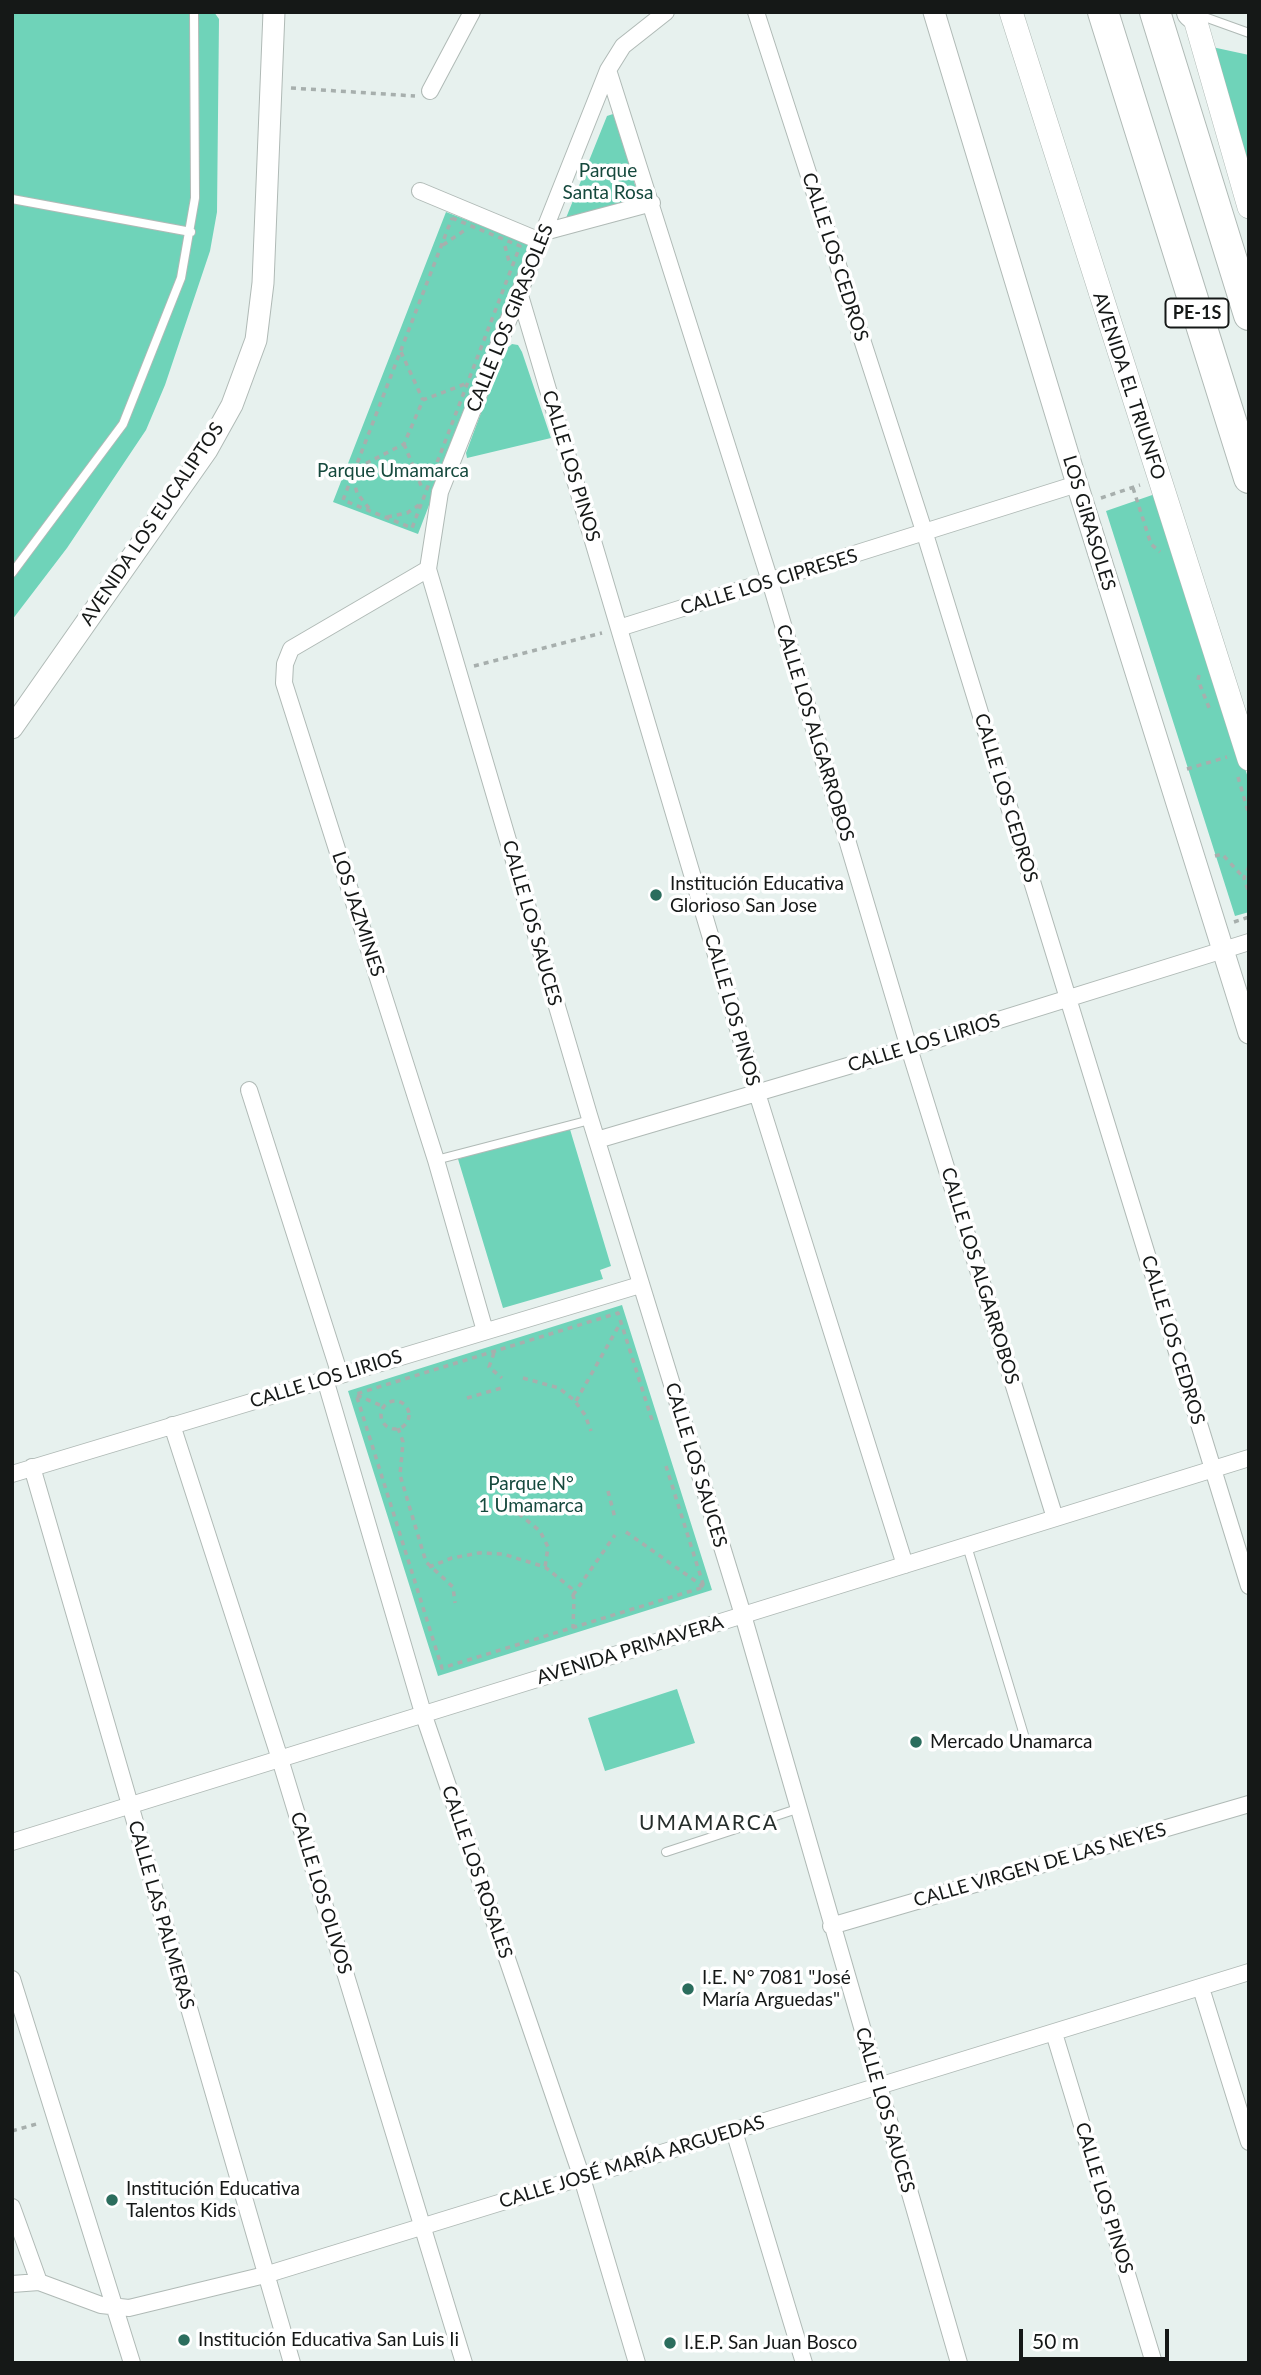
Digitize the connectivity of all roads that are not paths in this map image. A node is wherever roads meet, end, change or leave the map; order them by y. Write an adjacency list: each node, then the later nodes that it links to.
1 (194, 12): 20 (lane)
2 (274, 12): 31 (street, AVENIDA LOS EUCALIPTOS)
3 (472, 12): 14 (street)
4 (666, 12): 13 (street, CALLE LOS GIRASOLES)
5 (756, 12): 26 (street, CALLE LOS CEDROS)
6 (934, 12): 25 (street, LOS GIRASOLES)
7 (1011, 12): 32 (main road, AVENIDA EL TRIUNFO)
8 (1094, 12): 15 (lane)
9 (1103, 12): 15 (highway, PE-1S)
10 (1155, 12): 23 (highway, PE-1S)
11 (1193, 12): 12 (lane); 19 (main road)
12 (1249, 33)
13 (608, 70): 18 (street, CALLE LOS ALGARROBOS); 21 (street, CALLE LOS GIRASOLES)
14 (430, 91)
15 (1146, 147): 24 (highway, PE-1S)
16 (420, 191): 21 (street)
17 (12, 199): 20 (lane)
18 (652, 202): 21 (street); 29 (street, CALLE LOS ALGARROBOS)
19 (1249, 207)
20 (191, 232): 28 (lane)
21 (542, 236): 22 (street, CALLE LOS GIRASOLES)
22 (519, 292): 27 (street, CALLE LOS GIRASOLES); 30 (street, CALLE LOS PINOS)
23 (1249, 315)
24 (1249, 478)
25 (1077, 484): 26 (street, CALLE LOS CIPRESES); 34 (street, LOS GIRASOLES)
26 (925, 534): 29 (street, CALLE LOS CIPRESES); 35 (street, CALLE LOS CEDROS)
27 (428, 569): 40 (street, CALLE LOS SAUCES); 42 (street, LOS JAZMINES)
28 (12, 573)
29 (770, 581): 30 (street, CALLE LOS CIPRESES); 37 (street, CALLE LOS ALGARROBOS)
30 (619, 628): 39 (street, CALLE LOS PINOS)
31 (12, 728)
32 (1240, 757)
33 (1249, 942): 34 (street, CALLE LOS LIRIOS)
34 (1223, 950): 35 (street, CALLE LOS LIRIOS); 36 (street, LOS GIRASOLES)
35 (1068, 998): 37 (street, CALLE LOS LIRIOS); 49 (street, CALLE LOS CEDROS)
36 (1249, 1033)
37 (909, 1048): 39 (street, CALLE LOS LIRIOS); 51 (street, CALLE LOS ALGARROBOS)
38 (249, 1090): 45 (street, CALLE LOS ROSALES)
39 (757, 1093): 41 (street, CALLE LOS LIRIOS); 53 (street, CALLE LOS PINOS)
40 (590, 1119): 41 (street, CALLE LOS SAUCES); 42 (lane)
41 (597, 1140): 43 (street, CALLE LOS SAUCES)
42 (436, 1160): 44 (street, LOS JAZMINES)
43 (640, 1285): 44 (street, CALLE LOS LIRIOS); 55 (street, CALLE LOS SAUCES)
44 (485, 1331): 45 (street, CALLE LOS LIRIOS)
45 (332, 1377): 46 (street, CALLE LOS LIRIOS); 56 (street, CALLE LOS ROSALES)
46 (172, 1425): 48 (street, CALLE LOS LIRIOS); 58 (street, CALLE LOS OLIVOS)
47 (1249, 1458): 49 (street, AVENIDA PRIMAVERA)
48 (32, 1467): 50 (street, CALLE LOS LIRIOS); 60 (street, CALLE LAS PALMERAS)
49 (1213, 1469): 51 (street, AVENIDA PRIMAVERA); 54 (street, CALLE LOS CEDROS)
50 (12, 1474)
51 (1055, 1518): 52 (street, AVENIDA PRIMAVERA)
52 (967, 1546): 53 (street, AVENIDA PRIMAVERA); 57 (lane)
53 (905, 1565): 55 (street, AVENIDA PRIMAVERA)
54 (1249, 1586)
55 (743, 1615): 56 (street, AVENIDA PRIMAVERA); 61 (street, CALLE LOS SAUCES)
56 (423, 1713): 58 (street, AVENIDA PRIMAVERA); 72 (street, CALLE LOS ROSALES)
57 (1024, 1735)
58 (280, 1759): 60 (street, AVENIDA PRIMAVERA); 74 (street, CALLE LOS OLIVOS)
59 (1249, 1804): 64 (street, CALLE VIRGEN DE LAS NEYES)
60 (130, 1805): 62 (street, AVENIDA PRIMAVERA); 75 (street, CALLE LAS PALMERAS)
61 (797, 1809): 63 (lane); 64 (street, CALLE LOS SAUCES)
62 (12, 1842)
63 (666, 1852)
64 (831, 1926): 69 (street, CALLE LOS SAUCES)
65 (1249, 1972): 67 (street, CALLE JOSÉ MARÍA ARGUEDAS)
66 (12, 1979): 78 (street)
67 (1201, 1988): 68 (street, CALLE JOSÉ MARÍA ARGUEDAS); 71 (street)
68 (1054, 2032): 69 (street, CALLE JOSÉ MARÍA ARGUEDAS); 85 (street, CALLE LOS PINOS)
69 (878, 2087): 70 (street, CALLE JOSÉ MARÍA ARGUEDAS); 84 (street, CALLE LOS SAUCES)
70 (734, 2131): 72 (street, CALLE JOSÉ MARÍA ARGUEDAS); 83 (street)
71 (1249, 2142)
72 (582, 2178): 74 (street, CALLE JOSÉ MARÍA ARGUEDAS); 82 (street, CALLE LOS ROSALES)
73 (12, 2207): 76 (street)
74 (422, 2226): 75 (street, CALLE JOSÉ MARÍA ARGUEDAS); 81 (street, CALLE LOS OLIVOS)
75 (265, 2275): 78 (street, CALLE JOSÉ MARÍA ARGUEDAS); 80 (street, CALLE LAS PALMERAS)
76 (39, 2282): 77 (street, CALLE JOSÉ MARÍA ARGUEDAS); 78 (street, CALLE JOSÉ MARÍA ARGUEDAS)
77 (12, 2284)
78 (115, 2308): 79 (street)
79 (132, 2363)
80 (292, 2363)
81 (464, 2363)
82 (637, 2363)
83 (804, 2363)
84 (959, 2363)
85 (1154, 2363)

